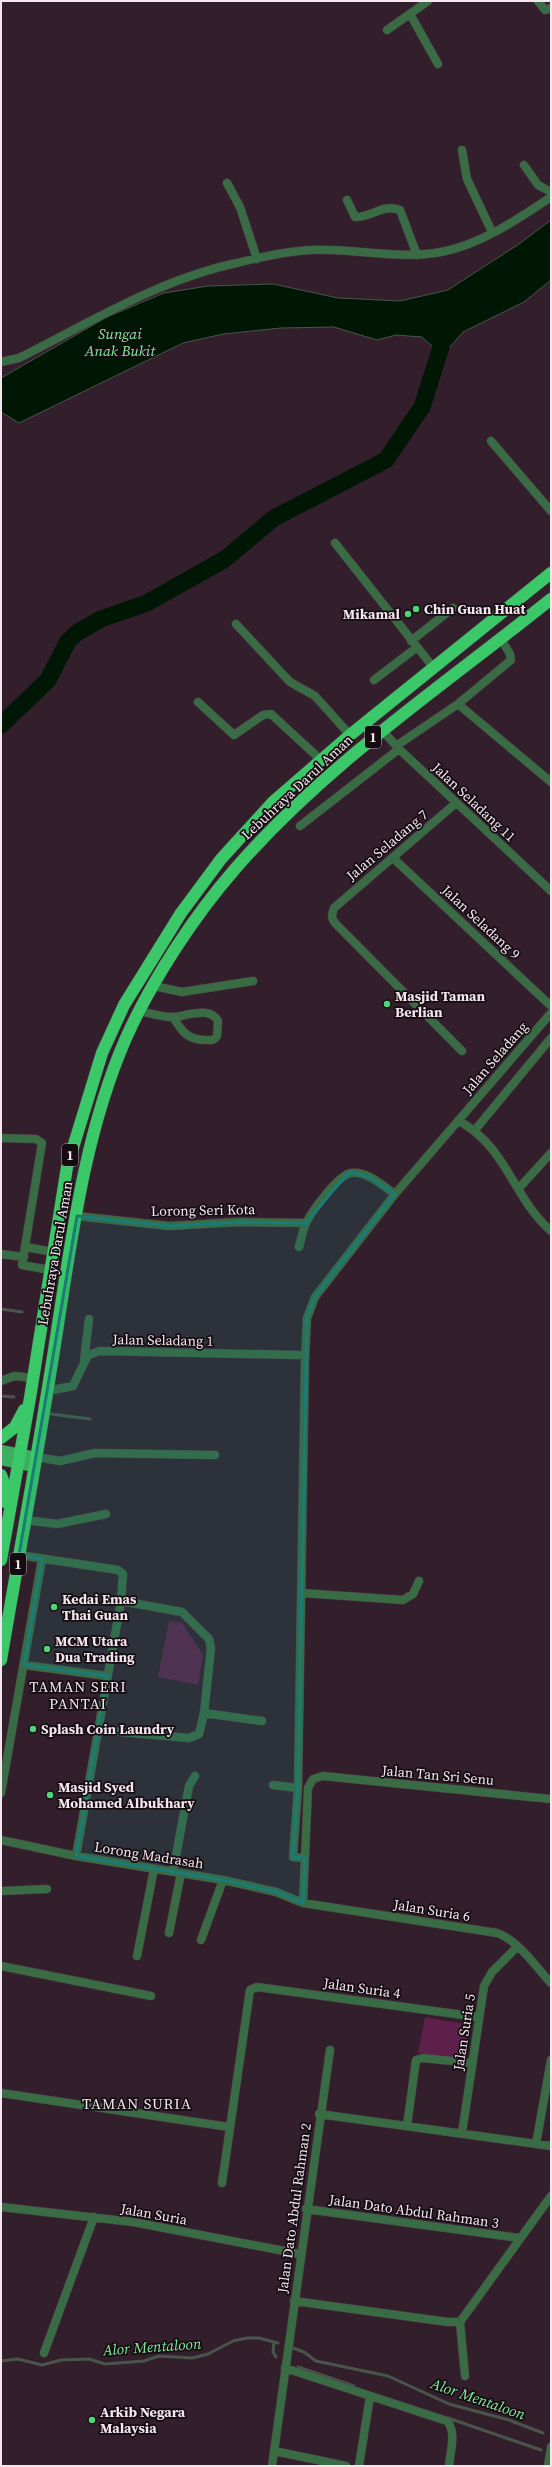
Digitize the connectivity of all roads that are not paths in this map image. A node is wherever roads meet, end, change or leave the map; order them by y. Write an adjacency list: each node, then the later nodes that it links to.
1 (428, 1): 4 (street)
2 (538, 1): 3 (street)
3 (551, 8)
4 (410, 14): 5 (street); 6 (street)
5 (387, 30)
6 (438, 64)
7 (462, 150): 13 (street)
8 (524, 164): 10 (street)
9 (226, 183): 15 (street)
10 (551, 192)
11 (551, 197): 13 (street)
12 (347, 200): 14 (street)
13 (492, 232): 14 (street)
14 (416, 255): 15 (street)
15 (257, 259): 16 (street)
16 (1, 362)
17 (491, 441): 18 (street)
18 (551, 511)
19 (335, 543): 25 (street)
20 (551, 573): 27 (highway, Lebuhraya Darul Aman / 1)
21 (551, 599): 24 (highway, Lebuhraya Darul Aman / 1)
22 (453, 608): 25 (street)
23 (236, 624): 32 (street)
24 (501, 639): 30 (street); 31 (highway, Lebuhraya Darul Aman / 1)
25 (411, 641): 26 (street)
26 (416, 648): 27 (street); 28 (street)
27 (432, 667): 32 (highway, Lebuhraya Darul Aman / 1)
28 (374, 680)
29 (198, 702): 34 (street)
30 (458, 704): 33 (street); 35 (street)
31 (382, 730): 33 (street, Jalan Seladang 11); 41 (highway, Lebuhraya Darul Aman / 1)
32 (350, 735): 34 (highway, Lebuhraya Darul Aman / 1)
33 (398, 747): 36 (street, Jalan Seladang 11); 37 (street)
34 (321, 760): 59 (highway, Lebuhraya Darul Aman / 1)
35 (551, 782)
36 (456, 803): 38 (street, Jalan Seladang 7); 39 (street, Jalan Seladang 11)
37 (300, 826)
38 (393, 858): 42 (street, Jalan Seladang 9); 47 (street, Jalan Seladang 7)
39 (551, 891)
40 (253, 981): 41 (street)
41 (154, 986): 43 (highway, Lebuhraya Darul Aman / 1)
42 (551, 1006)
43 (139, 1011): 45 (street); 54 (highway, Lebuhraya Darul Aman / 1)
44 (551, 1013): 48 (street, Jalan Seladang)
45 (173, 1017): 45 (street)
46 (551, 1038): 49 (street)
47 (462, 1051)
48 (459, 1121): 49 (street); 53 (street, Jalan Seladang)
49 (475, 1130): 52 (street)
50 (1, 1138): 57 (street)
51 (551, 1153): 52 (street)
52 (519, 1188): 56 (street)
53 (395, 1194): 55 (street); 84 (street, Jalan Seladang)
54 (77, 1216): 55 (street, Lorong Seri Kota); 68 (highway, Lebuhraya Darul Aman / 1)
55 (306, 1223): 58 (street)
56 (551, 1231)
57 (26, 1247): 59 (street); 61 (street)
58 (299, 1247)
59 (53, 1252): 62 (highway, Lebuhraya Darul Aman / 1)
60 (1, 1254): 61 (street)
61 (23, 1261): 62 (street)
62 (50, 1270): 66 (highway, Lebuhraya Darul Aman / 1)
63 (89, 1318): 65 (street)
64 (298, 1355): 65 (street, Jalan Seladang 1)
65 (84, 1361): 68 (street)
66 (33, 1378): 67 (street); 69 (highway, Lebuhraya Darul Aman / 1)
67 (1, 1381)
68 (47, 1391): 75 (highway, Lebuhraya Darul Aman / 1)
69 (30, 1398): 70 (highway); 73 (highway, Lebuhraya Darul Aman / 1)
70 (1, 1438)
71 (1, 1450): 73 (main road)
72 (215, 1455): 75 (street)
73 (19, 1459): 74 (main road); 75 (main road); 79 (highway, Lebuhraya Darul Aman / 1)
74 (1, 1460)
75 (35, 1462): 78 (highway, Lebuhraya Darul Aman / 1)
76 (1, 1475): 79 (highway)
77 (106, 1514): 78 (street)
78 (25, 1520): 80 (highway, Lebuhraya Darul Aman / 1)
79 (6, 1529): 82 (highway, Lebuhraya Darul Aman / 1)
80 (19, 1555): 81 (street); 86 (highway, Lebuhraya Darul Aman / 1)
81 (42, 1559): 85 (street); 87 (street)
82 (1, 1560)
83 (419, 1581): 84 (street)
84 (302, 1593): 94 (street, Jalan Seladang)
85 (121, 1601): 88 (street); 89 (street)
86 (1, 1660)
87 (24, 1665): 88 (street); 95 (street)
88 (106, 1676): 91 (street)
89 (204, 1713): 90 (street); 91 (street)
90 (262, 1721)
91 (98, 1730): 98 (street)
92 (195, 1776): 101 (street)
93 (273, 1785): 94 (street)
94 (298, 1788): 99 (street, Jalan Seladang)
95 (1, 1793)
96 (551, 1799): 99 (street, Jalan Tan Sri Senu)
97 (1, 1840): 98 (street, Lorong Madrasah)
98 (76, 1856): 100 (street, Lorong Madrasah)
99 (305, 1858): 106 (street)
100 (154, 1869): 101 (street, Lorong Madrasah); 110 (street)
101 (177, 1873): 102 (street, Lorong Madrasah); 107 (street)
102 (223, 1880): 105 (street, Lorong Madrasah); 108 (street)
103 (47, 1889): 104 (street)
104 (1, 1891)
105 (290, 1900): 106 (street, Jalan Suria 6)
106 (303, 1903): 109 (street, Jalan Suria 6)
107 (169, 1933)
108 (201, 1940)
109 (517, 1947): 112 (street, Jalan Suria 6); 114 (street, Jalan Suria 5)
110 (137, 1956)
111 (1, 1966): 113 (street)
112 (551, 1983)
113 (151, 1996)
114 (478, 2017): 117 (street, Jalan Suria 5); 121 (street, Jalan Suria 4)
115 (330, 2050): 119 (street)
116 (551, 2060): 123 (street)
117 (472, 2063): 120 (street); 122 (street, Jalan Suria 5)
118 (1, 2093): 121 (street)
119 (319, 2114): 120 (street, Jalan Dato Abdul Rahman 2); 128 (street, Jalan Dato Abdul Rahman 2)
120 (406, 2126): 122 (street, Jalan Dato Abdul Rahman 2)
121 (229, 2127): 125 (street)
122 (462, 2133): 123 (street, Jalan Dato Abdul Rahman 2)
123 (536, 2144): 124 (street, Jalan Dato Abdul Rahman 2)
124 (551, 2146)
125 (222, 2184)
126 (551, 2196): 130 (street)
127 (1, 2207): 129 (street, Jalan Suria)
128 (306, 2209): 130 (street, Jalan Dato Abdul Rahman 3); 131 (street, Jalan Dato Abdul Rahman 2)
129 (94, 2217): 131 (street, Jalan Suria); 134 (street)
130 (519, 2238): 133 (street)
131 (300, 2254): 132 (street, Jalan Dato Abdul Rahman 2)
132 (294, 2301): 133 (street); 135 (street, Jalan Dato Abdul Rahman 2)
133 (460, 2322): 136 (street)
134 (44, 2353)
135 (285, 2368): 137 (street); 139 (street, Jalan Dato Abdul Rahman 2)
136 (464, 2376)
137 (370, 2396): 142 (street); 143 (street)
138 (551, 2447): 144 (street)
139 (274, 2451): 140 (street, Jalan Dato Abdul Rahman 2); 141 (street)
140 (272, 2466)
141 (346, 2466)
142 (359, 2466)
143 (449, 2466)
144 (548, 2466)

